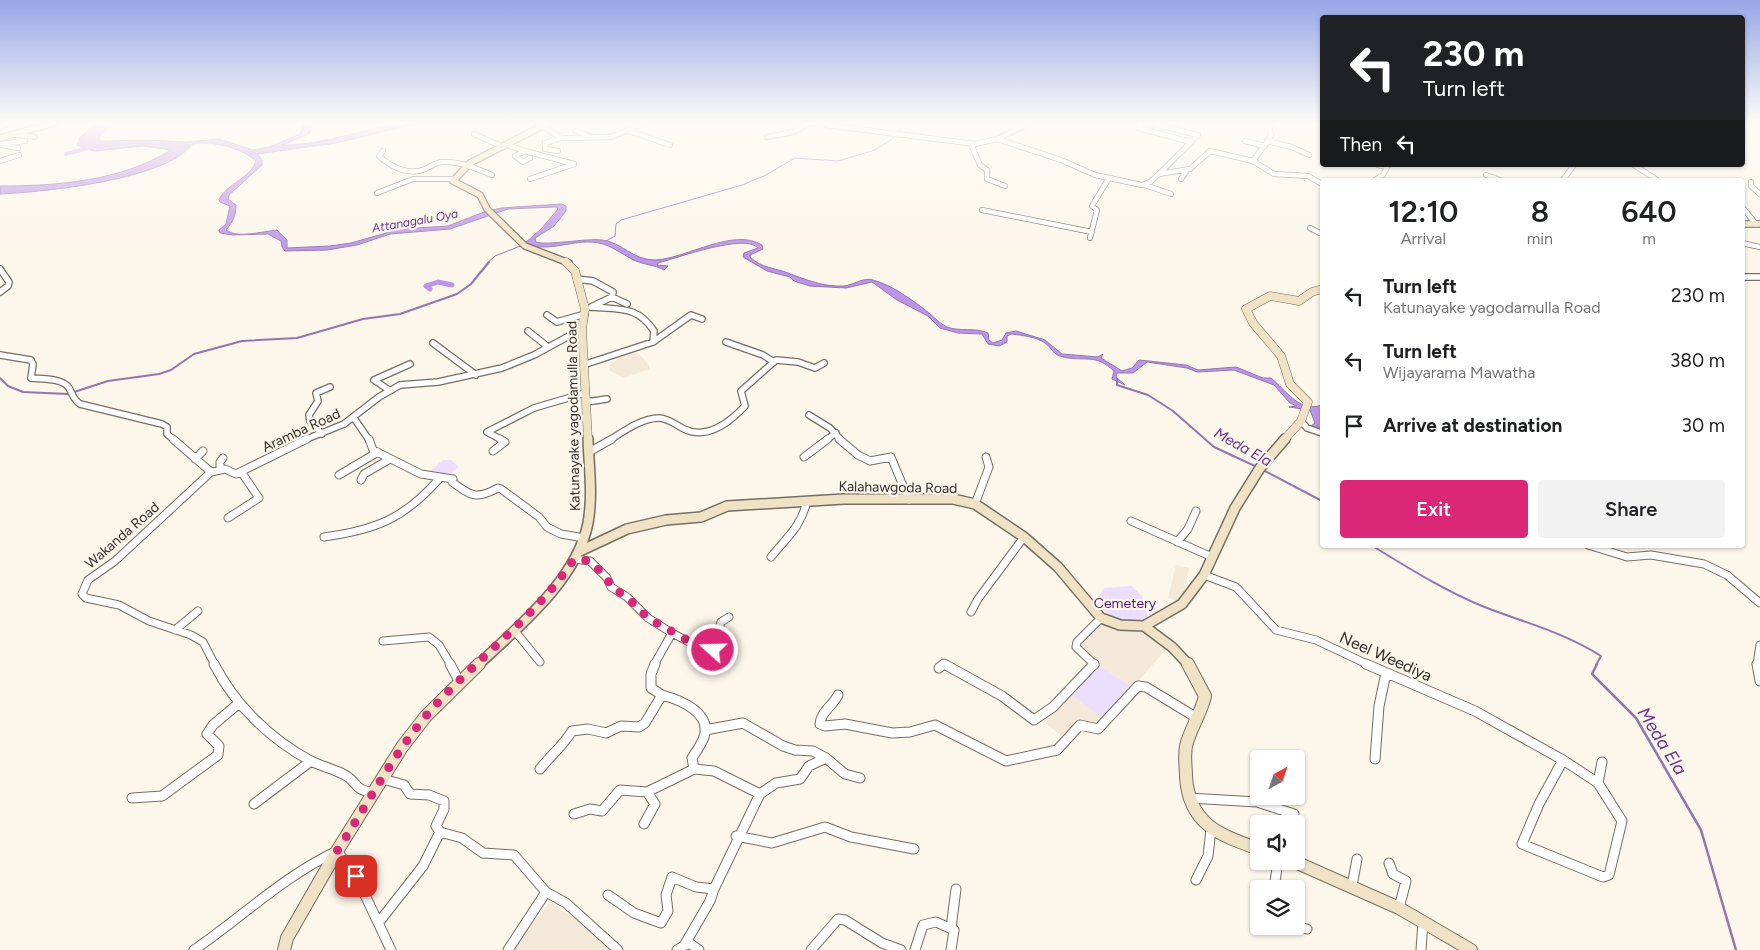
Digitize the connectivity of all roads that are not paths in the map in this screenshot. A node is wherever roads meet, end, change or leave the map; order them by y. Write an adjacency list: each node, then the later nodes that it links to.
1 (400, 167): 2 (street)
2 (429, 167)
3 (465, 167): 23 (street)
4 (473, 167): 16 (street)
5 (564, 167): 24 (street)
6 (983, 167): 29 (street)
7 (1077, 167): 18 (street)
8 (1166, 167): 15 (street)
9 (1190, 167): 14 (street)
10 (1263, 167): 27 (street)
11 (1386, 167): 19 (street)
12 (1572, 167): 21 (street)
13 (1638, 167): 22 (street)
14 (1187, 170): 15 (street); 25 (street)
15 (1159, 174): 28 (street)
16 (492, 175)
17 (1486, 175): 20 (street)
18 (1109, 178): 28 (street); 38 (street)
19 (1379, 178)
20 (1494, 178)
21 (1564, 178)
22 (1654, 178)
23 (454, 179): 30 (street); 46 (street, Katunayake yagodamulla Road)
24 (530, 179)
25 (1181, 179)
26 (1751, 182): 32 (street)
27 (1320, 183)
28 (1145, 185): 31 (street)
29 (1005, 186)
30 (377, 193)
31 (1171, 194)
32 (1760, 194)
33 (982, 210): 38 (street)
34 (1745, 210): 36 (street)
35 (1745, 224): 36 (street)
36 (1758, 224)
37 (1310, 228): 39 (street)
38 (1092, 232): 40 (street)
39 (1320, 233)
40 (1090, 238)
41 (1745, 244): 42 (street)
42 (1760, 247)
43 (0, 269): 48 (street)
44 (1745, 277): 45 (street)
45 (1760, 277)
46 (577, 279): 49 (street); 51 (street, Katunayake yagodamulla Road)
47 (1320, 290): 72 (street)
48 (0, 292)
49 (612, 297): 50 (street); 51 (street)
50 (627, 304)
51 (587, 310): 52 (street); 54 (street, Katunayake yagodamulla Road); 56 (street)
52 (547, 316)
53 (702, 319): 56 (street)
54 (582, 329): 59 (street, Aramba Road); 64 (street, Katunayake yagodamulla Road)
55 (528, 331): 59 (street)
56 (653, 342): 64 (street)
57 (726, 342): 61 (street)
58 (433, 343): 65 (street)
59 (548, 347): 65 (street, Aramba Road)
60 (0, 355): 82 (street)
61 (774, 362): 62 (street); 79 (street)
62 (824, 363)
63 (410, 364): 67 (street)
64 (583, 365): 68 (street, Katunayake yagodamulla Road)
65 (476, 375): 67 (street, Aramba Road)
66 (330, 388): 75 (street)
67 (388, 390): 71 (street, Aramba Road)
68 (585, 398): 69 (street); 77 (street); 79 (street, Katunayake yagodamulla Road)
69 (607, 399)
70 (809, 415): 74 (street)
71 (354, 418): 75 (street, Aramba Road); 78 (street)
72 (1301, 421): 73 (street); 104 (street)
73 (1320, 432)
74 (836, 433): 80 (street); 91 (street)
75 (322, 434): 87 (street, Aramba Road)
76 (202, 451): 82 (street)
77 (493, 451)
78 (378, 452): 84 (street); 88 (street)
79 (589, 452): 99 (street, Katunayake yagodamulla Road)
80 (804, 457)
81 (986, 457): 93 (street)
82 (195, 458): 86 (street)
83 (223, 458): 85 (street)
84 (390, 459): 89 (street); 90 (street)
85 (220, 469): 86 (street); 87 (street)
86 (211, 472): 112 (street, Wakanda Road)
87 (242, 473): 95 (street)
88 (339, 475)
89 (361, 480)
90 (439, 480): 97 (street); 99 (street)
91 (909, 500): 92 (street, Kalahawgoda Road); 93 (street, Kalahawgoda Road)
92 (807, 501): 102 (street, Kalahawgoda Road); 103 (street)
93 (975, 504): 98 (street, Kalahawgoda Road)
94 (1196, 511): 100 (street)
95 (228, 518)
96 (1132, 521): 100 (street)
97 (324, 537)
98 (1024, 537): 108 (street); 110 (street, Kalahawgoda Road)
99 (584, 538): 102 (street, Katunayake yagodamulla Road)
100 (1177, 542): 104 (street)
101 (1598, 548): 106 (street)
102 (576, 555): 113 (street, Katunayake yagodamulla Road); 114 (street)
103 (771, 557)
104 (1212, 557): 105 (street)
105 (1204, 575): 111 (street); 119 (street, Neel Weediya)
106 (1760, 603)
107 (198, 611): 112 (street)
108 (972, 612)
109 (729, 617): 114 (street)
110 (1101, 618): 111 (street); 118 (street)
111 (1144, 626): 125 (street)
112 (175, 630): 124 (street, Wakanda Road)
113 (514, 630): 117 (street); 120 (street, Katunayake yagodamulla Road)
114 (672, 633): 122 (street)
115 (383, 641): 120 (street)
116 (1760, 645): 121 (street)
117 (540, 662)
118 (939, 668)
119 (1386, 674): 128 (street); 130 (street, Neel Weediya)
120 (459, 681): 135 (street, Katunayake yagodamulla Road)
121 (1760, 681)
122 (662, 695): 126 (street); 133 (street)
123 (838, 695): 125 (street)
124 (238, 704): 129 (street, Wakanda Road); 141 (street)
125 (1197, 718): 140 (street)
126 (705, 730): 127 (street); 132 (street)
127 (826, 758): 134 (street); 139 (street)
128 (1374, 759)
129 (311, 760): 138 (street, Wakanda Road); 142 (street)
130 (1563, 760): 136 (street, Neel Weediya); 136 (street, Neel Weediya)
131 (1602, 762): 136 (street)
132 (694, 768): 137 (street); 139 (street)
133 (540, 769)
134 (860, 778)
135 (383, 780): 138 (street, Katunayake yagodamulla Road); 147 (street)
136 (1598, 783)
137 (647, 792): 143 (street); 145 (street)
138 (374, 793): 151 (street, Katunayake yagodamulla Road)
139 (760, 794): 148 (street)
140 (1188, 797): 144 (street); 146 (street)
141 (132, 798)
142 (254, 804)
143 (574, 814)
144 (1294, 814)
145 (644, 824)
146 (1211, 829): 149 (street); 155 (street)
147 (439, 831): 159 (street); 163 (street)
148 (736, 836): 150 (street); 157 (street)
149 (1250, 845)
150 (914, 849)
151 (337, 851): 163 (street); 166 (street); 167 (street, Katunayake yagodamulla Road)
152 (1357, 859): 156 (street)
153 (1389, 863): 161 (street)
154 (1305, 866): 156 (street)
155 (1196, 880)
156 (1352, 886): 161 (street)
157 (714, 889): 160 (street); 165 (street)
158 (956, 889): 164 (street)
159 (546, 892): 169 (street); 170 (street)
160 (608, 896)
161 (1399, 908): 162 (street)
162 (1423, 920): 177 (street); 178 (street)
163 (379, 922): 168 (street)
164 (951, 928): 175 (street); 176 (street)
165 (685, 944): 171 (street); 172 (street)
166 (194, 950)
167 (284, 950)
168 (391, 950)
169 (508, 950)
170 (618, 950)
171 (677, 950)
172 (699, 950)
173 (811, 950): 174 (street)
174 (901, 950)
175 (915, 950)
176 (951, 950)
177 (1421, 950)
178 (1471, 950)

